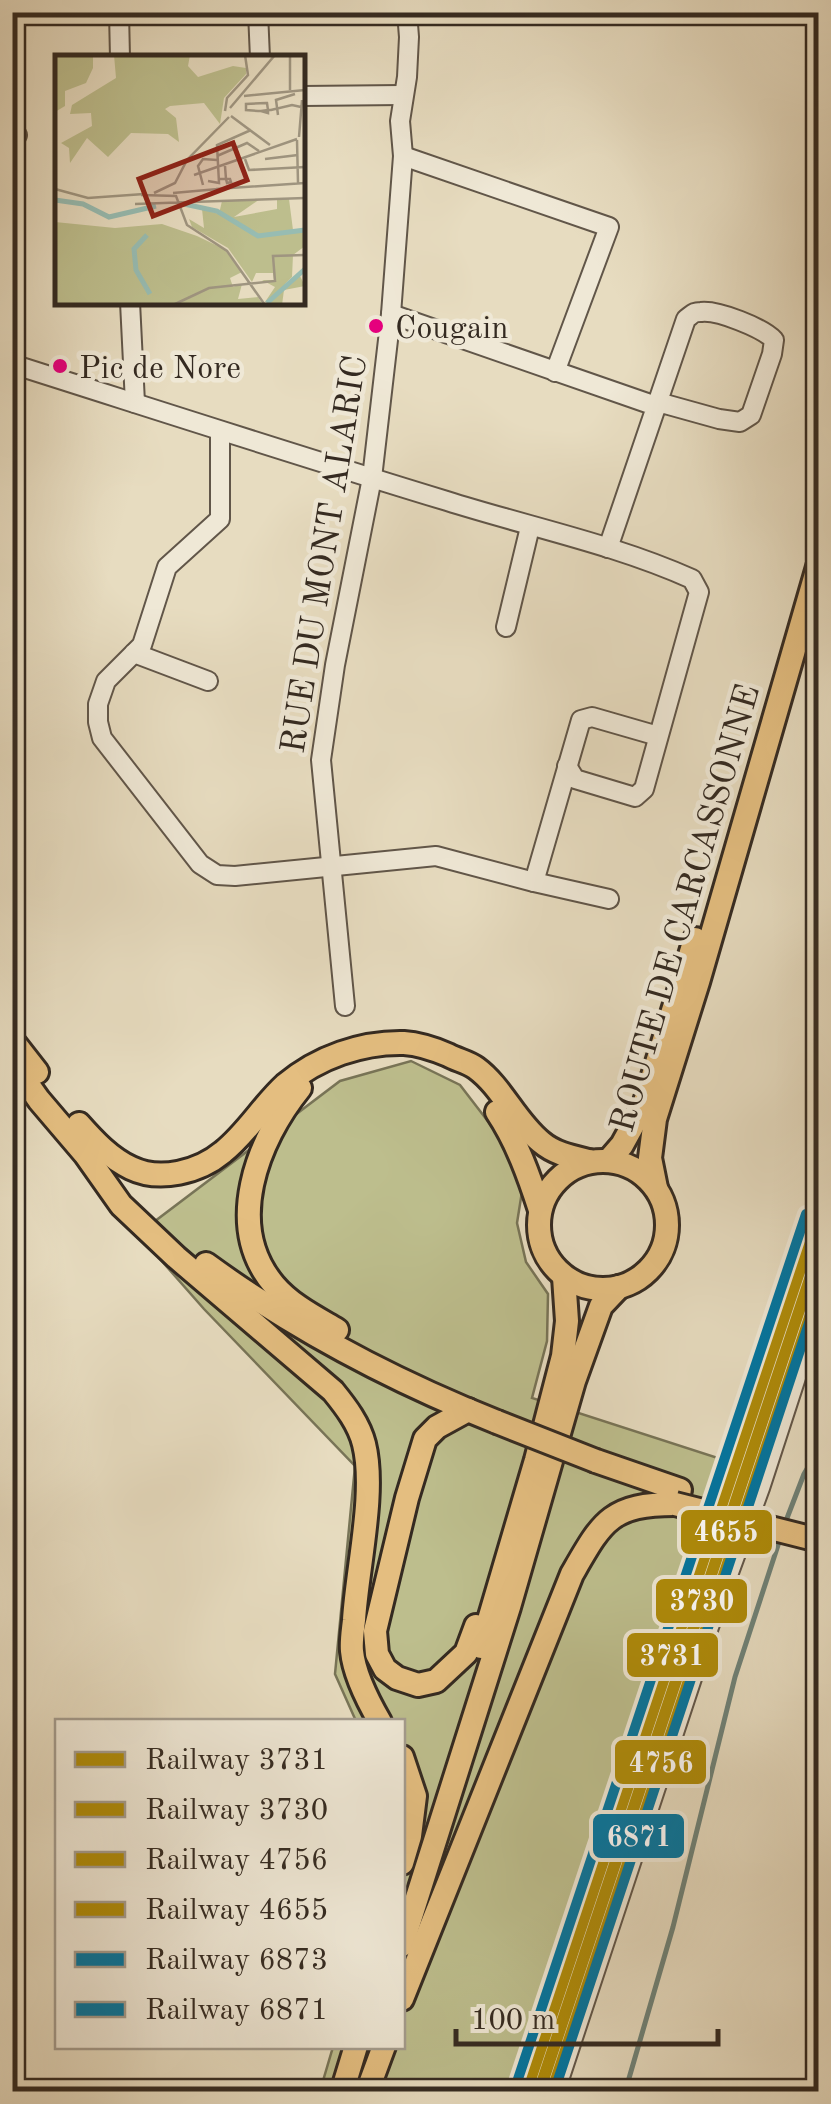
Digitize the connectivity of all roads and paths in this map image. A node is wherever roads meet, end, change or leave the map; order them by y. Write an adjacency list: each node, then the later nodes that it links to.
1 (119, 12): 4 (street)
2 (258, 12): 5 (street)
3 (407, 12): 6 (street, RUE DU MONT ALARIC)
4 (120, 55)
5 (260, 55)
6 (402, 95): 7 (street); 8 (street, RUE DU MONT ALARIC)
7 (305, 96)
8 (403, 156): 10 (street, RUE DU MONT ALARIC); 12 (street)
9 (130, 305): 13 (street)
10 (391, 314): 12 (street); 16 (street, RUE DU MONT ALARIC)
11 (12, 364): 13 (street)
12 (555, 372): 14 (street)
13 (134, 403): 15 (street)
14 (658, 403): 14 (street); 18 (street)
15 (220, 430): 16 (street); 22 (street)
16 (372, 478): 17 (street); 26 (street, RUE DU MONT ALARIC)
17 (530, 527): 18 (street); 20 (street)
18 (608, 548): 24 (street)
19 (818, 568): 21 (main road, ROUTE DE CARCASSONNE)
20 (506, 627)
21 (794, 647): 35 (main road, ROUTE DE CARCASSONNE); 36 (main road, ROUTE DE CARCASSONNE)
22 (134, 653): 23 (street); 26 (street)
23 (208, 681)
24 (658, 736): 25 (street); 25 (street)
25 (567, 766): 27 (street)
26 (332, 866): 27 (street); 29 (street, RUE DU MONT ALARIC)
27 (534, 882): 28 (street)
28 (609, 899)
29 (345, 1006)
30 (12, 1040): 32 (main road)
31 (454, 1058): 32 (main road); 35 (main road); 37 (main road)
32 (323, 1060): 41 (main road)
33 (12, 1062): 34 (main road)
34 (85, 1154): 41 (main road); 46 (main road)
35 (599, 1161): 36 (main road); 37 (main road)
36 (656, 1188): 39 (main road)
37 (540, 1210): 38 (main road)
38 (564, 1277): 39 (main road); 42 (main road)
39 (619, 1288): 50 (main road)
40 (818, 1310): 57 (street)
41 (468, 1410): 42 (main road); 43 (main road, bridge)
42 (536, 1460): 49 (main road)
43 (677, 1497): 44 (main road); 45 (main road, bridge); 51 (main road)
44 (818, 1530)
45 (818, 1540)
46 (378, 1719)
47 (405, 1767): 48 (main road)
48 (405, 1853)
49 (405, 1887)
50 (405, 1935)
51 (405, 1992)
52 (355, 2049): 55 (main road)
53 (369, 2049): 55 (main road)
54 (383, 2049): 56 (main road)
55 (349, 2084)
56 (367, 2092)
57 (555, 2092)

